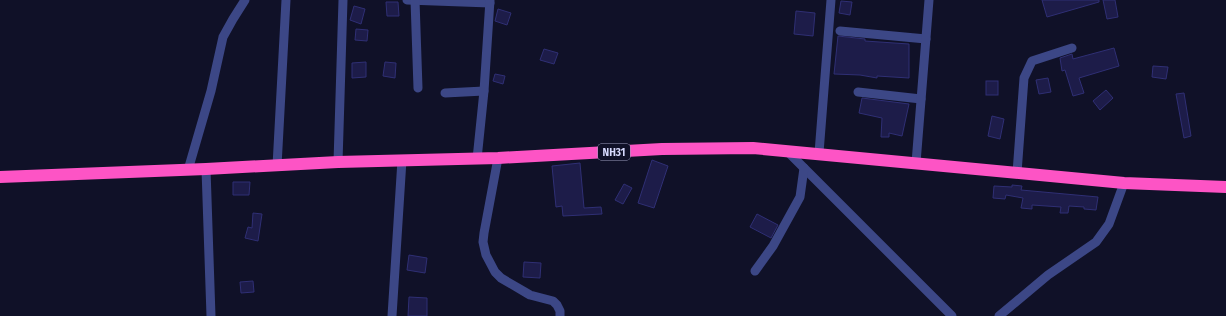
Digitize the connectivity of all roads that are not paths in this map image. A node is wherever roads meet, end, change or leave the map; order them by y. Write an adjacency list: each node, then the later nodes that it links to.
1 (245, 0): 27 (street)
2 (286, 0): 24 (street)
3 (343, 0): 22 (street)
4 (407, 0): 5 (street)
5 (415, 0): 8 (street); 12 (street)
6 (831, 0): 18 (street)
7 (929, 0): 10 (street)
8 (490, 1): 13 (street)
9 (840, 31): 10 (street)
10 (926, 39): 16 (street)
11 (1072, 48): 28 (street)
12 (418, 88)
13 (484, 91): 15 (street); 20 (street)
14 (858, 92): 16 (street)
15 (445, 93)
16 (921, 99): 23 (street)
17 (787, 151): 18 (highway, NH31); 19 (highway, NH31); 25 (street)
18 (819, 153): 23 (highway, NH31)
19 (498, 158): 20 (highway, NH31); 35 (street)
20 (477, 159): 21 (highway, NH31)
21 (402, 160): 22 (highway, NH31); 34 (street)
22 (338, 162): 24 (highway, NH31)
23 (916, 163): 28 (highway, NH31)
24 (277, 166): 26 (highway, NH31)
25 (804, 168): 32 (street); 36 (street)
26 (206, 169): 27 (highway, NH31); 33 (street)
27 (188, 170): 29 (highway, NH31)
28 (1017, 173): 30 (highway, NH31)
29 (0, 177)
30 (1124, 183): 31 (highway, NH31); 37 (street)
31 (1226, 187)
32 (755, 271)
33 (211, 316)
34 (392, 316)
35 (560, 316)
36 (952, 316)
37 (999, 316)

